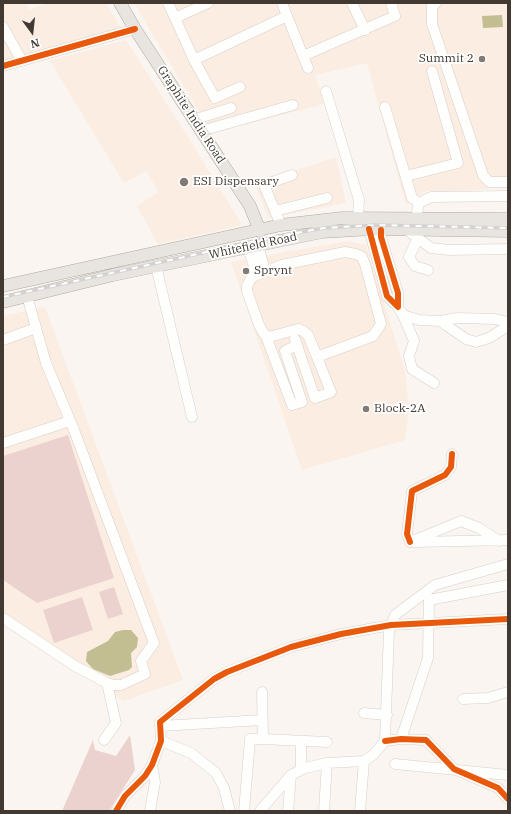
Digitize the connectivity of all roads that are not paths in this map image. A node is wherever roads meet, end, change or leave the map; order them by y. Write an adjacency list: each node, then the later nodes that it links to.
1 (120, 3): 11 (main road, Graphite India Road)
2 (168, 3): 9 (street)
3 (208, 3): 9 (street)
4 (282, 3): 8 (street)
5 (352, 3): 12 (street)
6 (392, 3): 12 (street)
7 (436, 3): 28 (street)
8 (287, 16): 13 (street); 14 (street)
9 (175, 18): 14 (street)
10 (3, 27): 15 (street)
11 (135, 29): 15 (street); 24 (main road, Graphite India Road)
12 (365, 30): 13 (street)
13 (303, 56): 17 (street)
14 (194, 60): 19 (street)
15 (22, 61): 16 (street)
16 (3, 66)
17 (308, 68)
18 (432, 70): 27 (street)
19 (240, 87)
20 (326, 91): 33 (street)
21 (293, 105): 25 (street)
22 (385, 107): 27 (street)
23 (231, 108): 24 (street)
24 (194, 120): 25 (main road, Graphite India Road)
25 (201, 131): 40 (main road, Graphite India Road)
26 (292, 175): 32 (street)
27 (406, 176): 31 (street)
28 (508, 182)
29 (508, 196): 31 (street)
30 (327, 198): 32 (street)
31 (419, 204): 34 (street)
32 (275, 211): 36 (street)
33 (358, 218): 34 (main road, Whitefield Road); 37 (main road, Whitefield Road)
34 (416, 218): 35 (main road, Whitefield Road)
35 (508, 219)
36 (280, 226): 37 (main road, Whitefield Road); 40 (main road)
37 (314, 227): 38 (main road, Whitefield Road); 43 (main road, Whitefield Road)
38 (375, 229): 39 (main road, Whitefield Road); 51 (street)
39 (407, 230): 41 (main road, Whitefield Road); 42 (street)
40 (260, 231): 48 (main road, Whitefield Road)
41 (508, 231)
42 (418, 238): 44 (street); 46 (street)
43 (253, 246): 45 (main road, Whitefield Road); 47 (street)
44 (508, 248)
45 (156, 266): 49 (main road, Whitefield Road); 64 (street)
46 (428, 270)
47 (260, 272): 57 (street); 60 (street)
48 (3, 286)
49 (27, 296): 50 (main road, Whitefield Road); 55 (street)
50 (3, 302)
51 (400, 311): 52 (street); 61 (street)
52 (440, 322): 53 (street); 54 (street)
53 (508, 322)
54 (508, 326)
55 (36, 328): 58 (street); 65 (street)
56 (293, 331): 57 (street); 59 (street); 60 (street)
57 (266, 336): 63 (street)
58 (3, 340)
59 (297, 344): 62 (street); 63 (street)
60 (317, 357): 62 (street)
61 (434, 383)
62 (315, 398): 63 (street)
63 (302, 402)
64 (192, 417)
65 (70, 421): 66 (street); 76 (street)
66 (3, 443)
67 (452, 454): 69 (street)
68 (503, 541): 69 (street); 69 (street)
69 (410, 542)
70 (508, 564): 75 (street)
71 (508, 586): 74 (street)
72 (3, 618): 76 (street)
73 (508, 619): 74 (street)
74 (428, 624): 75 (street); 85 (street)
75 (391, 625): 81 (street); 83 (street)
76 (107, 683): 86 (street)
77 (262, 692): 82 (street)
78 (508, 692): 79 (street)
79 (463, 699)
80 (364, 713): 81 (street)
81 (387, 715): 89 (street)
82 (263, 720): 83 (street); 84 (street)
83 (160, 726): 87 (street)
84 (264, 739): 88 (street); 103 (street)
85 (401, 739): 89 (street); 95 (street)
86 (104, 740)
87 (161, 741): 94 (street); 102 (street)
88 (301, 741): 90 (street); 96 (street)
89 (385, 741): 91 (street)
90 (327, 742)
91 (364, 761): 92 (street); 107 (street)
92 (327, 763): 96 (street); 106 (street)
93 (395, 764): 95 (street)
94 (152, 765): 100 (street); 101 (street)
95 (454, 769): 98 (street); 99 (street)
96 (301, 770): 97 (street)
97 (291, 775): 104 (street); 105 (street)
98 (508, 776)
99 (508, 799)
100 (116, 811)
101 (150, 811)
102 (230, 811)
103 (244, 811)
104 (260, 811)
105 (288, 811)
106 (324, 811)
107 (360, 811)

